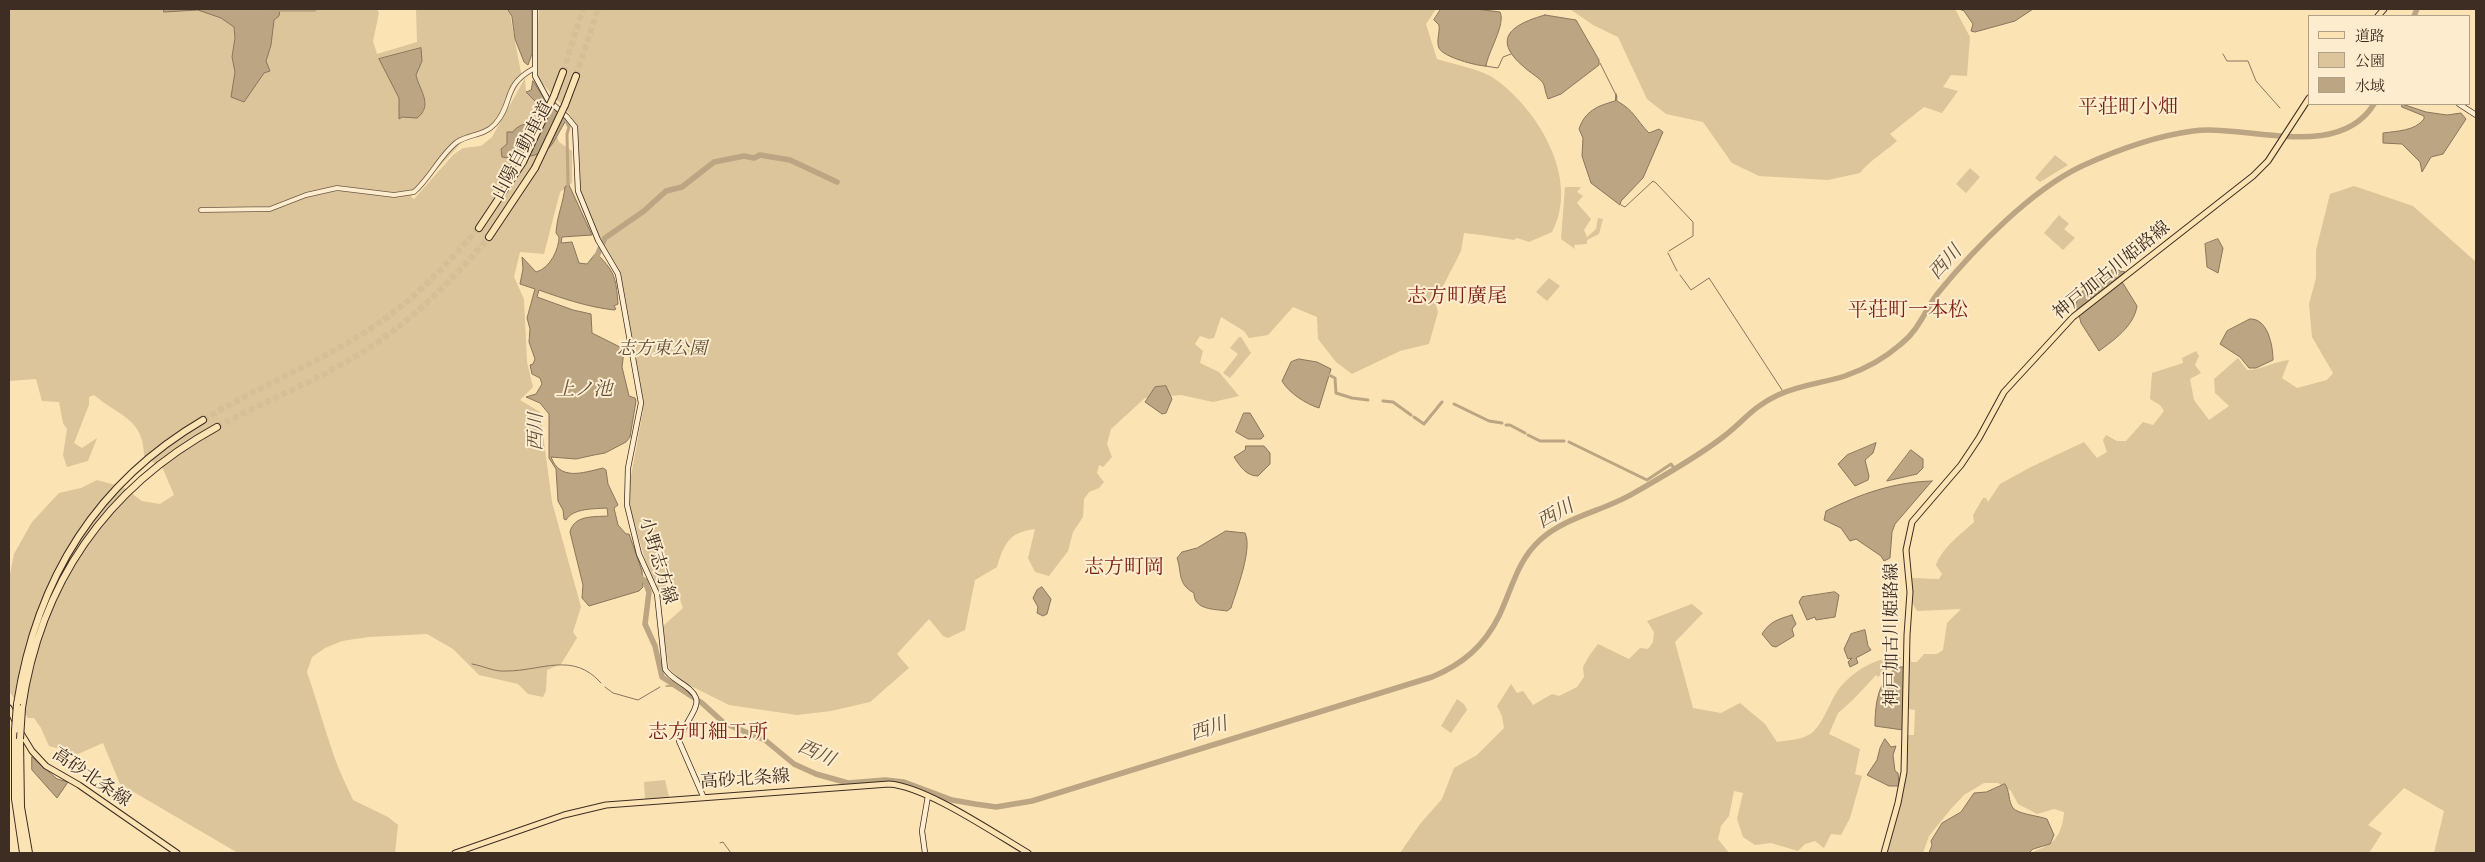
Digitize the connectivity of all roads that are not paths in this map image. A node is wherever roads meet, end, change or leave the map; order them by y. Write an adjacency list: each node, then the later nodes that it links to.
1 (535, 9): 2 (main road, 小野志方線)
2 (533, 69): 8 (street); 15 (main road, 小野志方線)
3 (563, 72): 9 (highway, 山陽自動車道, bridge)
4 (576, 76): 10 (highway, 山陽自動車道, bridge)
5 (2308, 99): 23 (main road, 神戸加古川姫路線)
6 (2461, 105): 7 (main road)
7 (2476, 115)
8 (201, 210)
9 (478, 228)
10 (489, 237)
11 (203, 420): 13 (highway)
12 (216, 426): 13 (highway)
13 (20, 706): 17 (highway, bridge); 18 (highway, bridge)
14 (9, 708): 19 (main road, 高砂北条線)
15 (703, 796): 16 (main road, 高砂北条線); 20 (main road, 高砂北条線)
16 (928, 796): 21 (main road); 22 (main road, 高砂北条線)
17 (23, 853)
18 (29, 853)
19 (178, 853)
20 (455, 853)
21 (925, 853)
22 (1028, 853)
23 (1884, 853)

